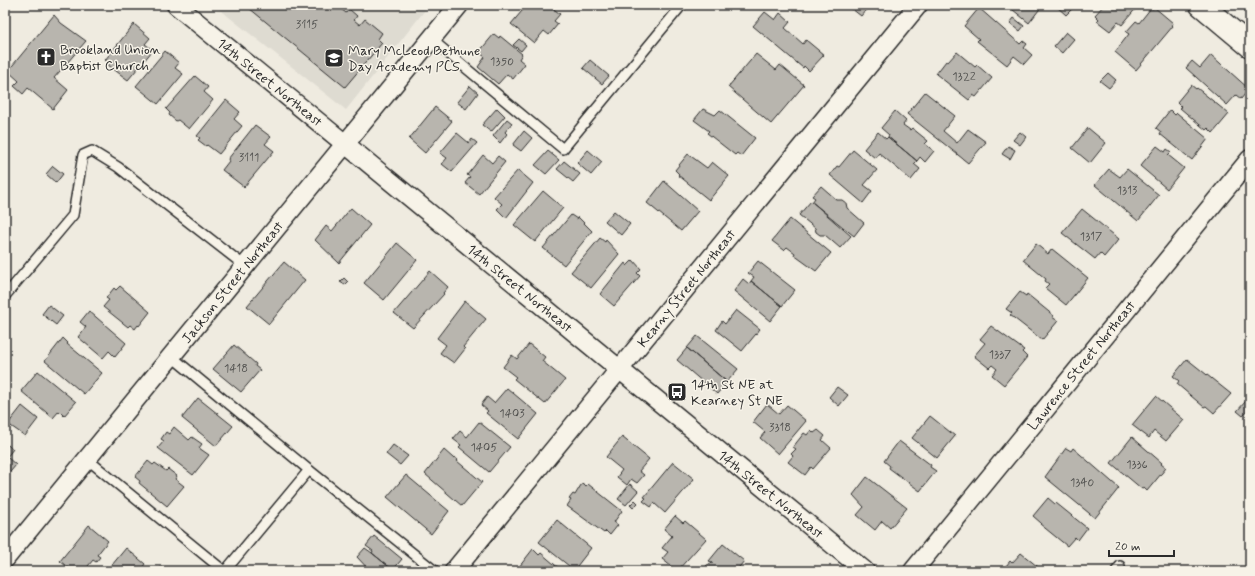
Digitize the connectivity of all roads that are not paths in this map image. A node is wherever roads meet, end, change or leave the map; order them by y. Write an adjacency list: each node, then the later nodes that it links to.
1 (176, 5): 8 (street, 14th Street Northeast)
2 (459, 5): 6 (street, Jackson Street Northeast)
3 (682, 5): 6 (lane)
4 (918, 5): 13 (street, Kearny Street Northeast)
5 (1201, 5): 7 (street)
6 (431, 39): 8 (street, Jackson Street Northeast)
7 (1250, 46)
8 (345, 144): 10 (street, Jackson Street Northeast); 13 (street, 14th Street Northeast)
9 (1250, 159): 23 (street, Lawrence Street Northeast)
10 (245, 266): 11 (lane); 12 (street, Jackson Street Northeast)
11 (5, 296)
12 (171, 356): 14 (street, Jackson Street Northeast); 15 (lane)
13 (620, 370): 21 (street, Kearny Street Northeast); 22 (street, 14th Street Northeast)
14 (87, 459): 16 (street, Jackson Street Northeast); 19 (lane)
15 (308, 470): 19 (lane); 20 (lane)
16 (5, 559)
17 (5, 565): 18 (street)
18 (12, 571)
19 (224, 571)
20 (435, 571)
21 (454, 571)
22 (865, 571)
23 (912, 571)

